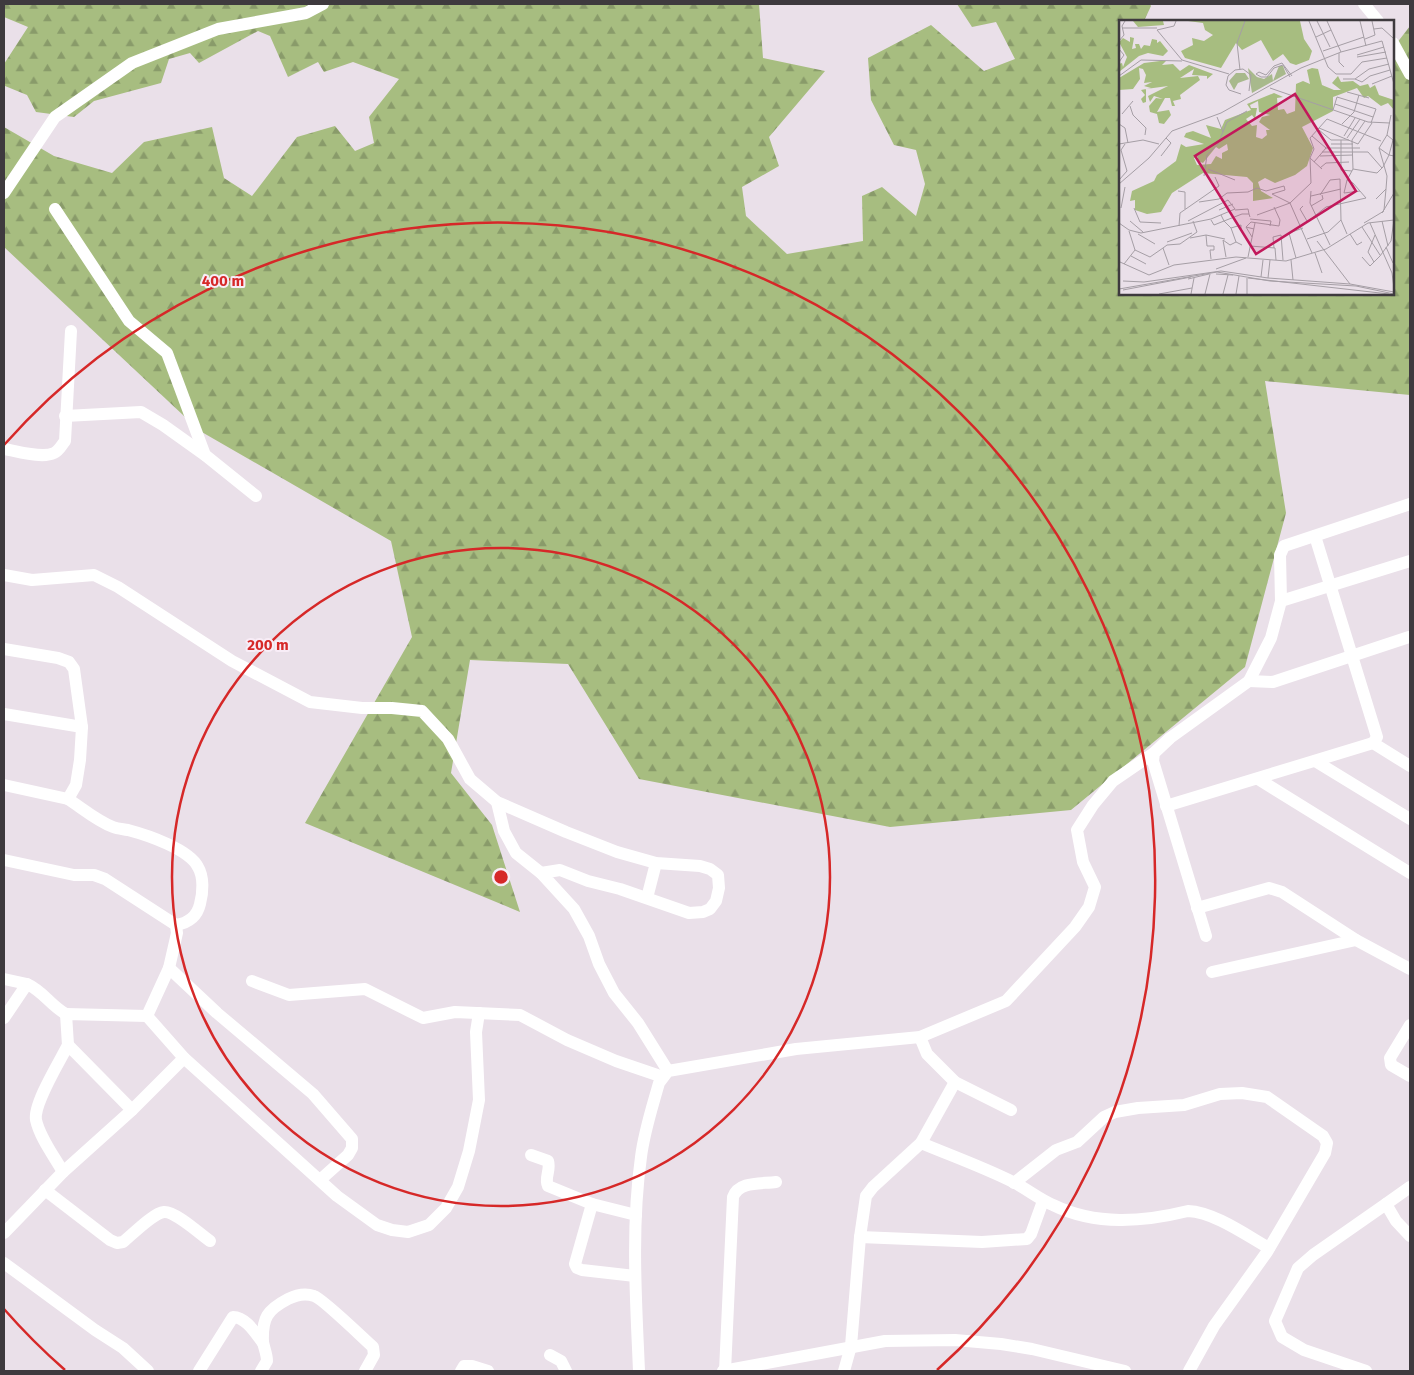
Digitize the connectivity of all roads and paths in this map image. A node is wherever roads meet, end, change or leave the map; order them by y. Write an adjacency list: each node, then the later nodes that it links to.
1 (324, 4): 6 (street)
2 (1364, 4): 3 (street)
3 (1377, 20)
4 (1394, 45): 5 (street)
5 (1410, 74)
6 (4, 193)
7 (55, 209): 11 (street)
8 (71, 331): 9 (street)
9 (66, 416): 10 (street); 11 (street)
10 (4, 449)
11 (205, 455): 12 (street)
12 (256, 496)
13 (1410, 504): 14 (street)
14 (1315, 536): 17 (street); 18 (street)
15 (1410, 561): 17 (street)
16 (4, 576): 32 (street)
17 (1330, 586): 18 (street); 21 (street)
18 (1281, 601): 22 (street)
19 (1409, 637): 21 (street)
20 (4, 649): 24 (street)
21 (1352, 656): 22 (street); 25 (street)
22 (1249, 681): 26 (street)
23 (4, 714): 24 (street)
24 (82, 727): 31 (street)
25 (1373, 743): 27 (street); 28 (street)
26 (1154, 753): 33 (street); 55 (street)
27 (1314, 761): 29 (street); 34 (street)
28 (1410, 766)
29 (1258, 779): 33 (street); 38 (street)
30 (4, 786): 31 (street)
31 (68, 799): 41 (street)
32 (497, 802): 36 (street); 37 (street)
33 (1166, 806): 40 (street)
34 (1410, 819)
35 (4, 860): 41 (street)
36 (656, 863): 39 (street); 39 (street)
37 (541, 873): 39 (street); 58 (street)
38 (1410, 873)
39 (647, 898)
40 (1197, 908): 42 (street); 43 (street)
41 (176, 925): 44 (street)
42 (1206, 936)
43 (1356, 940): 45 (street); 46 (street)
44 (169, 968): 52 (street); 66 (street)
45 (1410, 969)
46 (1212, 972)
47 (4, 978): 49 (street)
48 (252, 981): 50 (street)
49 (27, 984): 51 (street); 53 (street)
50 (479, 1013): 58 (street); 66 (street)
51 (66, 1014): 52 (street); 56 (street)
52 (147, 1016): 57 (street)
53 (4, 1018)
54 (1410, 1025): 59 (street)
55 (920, 1037): 58 (street); 60 (street)
56 (68, 1045): 61 (street); 65 (street)
57 (184, 1058): 61 (street); 66 (street)
58 (665, 1074): 74 (street)
59 (1410, 1076)
60 (955, 1082): 62 (street); 63 (street)
61 (132, 1110): 65 (street)
62 (1011, 1110)
63 (921, 1142): 68 (street); 77 (street)
64 (531, 1155): 72 (street)
65 (63, 1172): 70 (street)
66 (320, 1180)
67 (776, 1182): 93 (street)
68 (1014, 1183): 71 (street); 79 (street)
69 (1410, 1187): 73 (street)
70 (45, 1190): 75 (street); 78 (street)
71 (1043, 1200): 77 (street); 79 (street)
72 (592, 1204): 74 (street); 81 (street)
73 (1386, 1204): 76 (street); 97 (street)
74 (636, 1215): 81 (street)
75 (4, 1233)
76 (1410, 1236)
77 (860, 1237): 83 (street)
78 (210, 1241)
79 (1269, 1248): 96 (street)
80 (4, 1263): 85 (street)
81 (635, 1276): 92 (street)
82 (264, 1343): 86 (street); 87 (street); 88 (street)
83 (851, 1346): 93 (street); 94 (street); 95 (street)
84 (550, 1355): 91 (street)
85 (148, 1371)
86 (199, 1371)
87 (261, 1371)
88 (365, 1371)
89 (461, 1371): 90 (street)
90 (488, 1371)
91 (566, 1371)
92 (639, 1371)
93 (724, 1371)
94 (844, 1371)
95 (1125, 1371)
96 (1189, 1371)
97 (1366, 1371)

